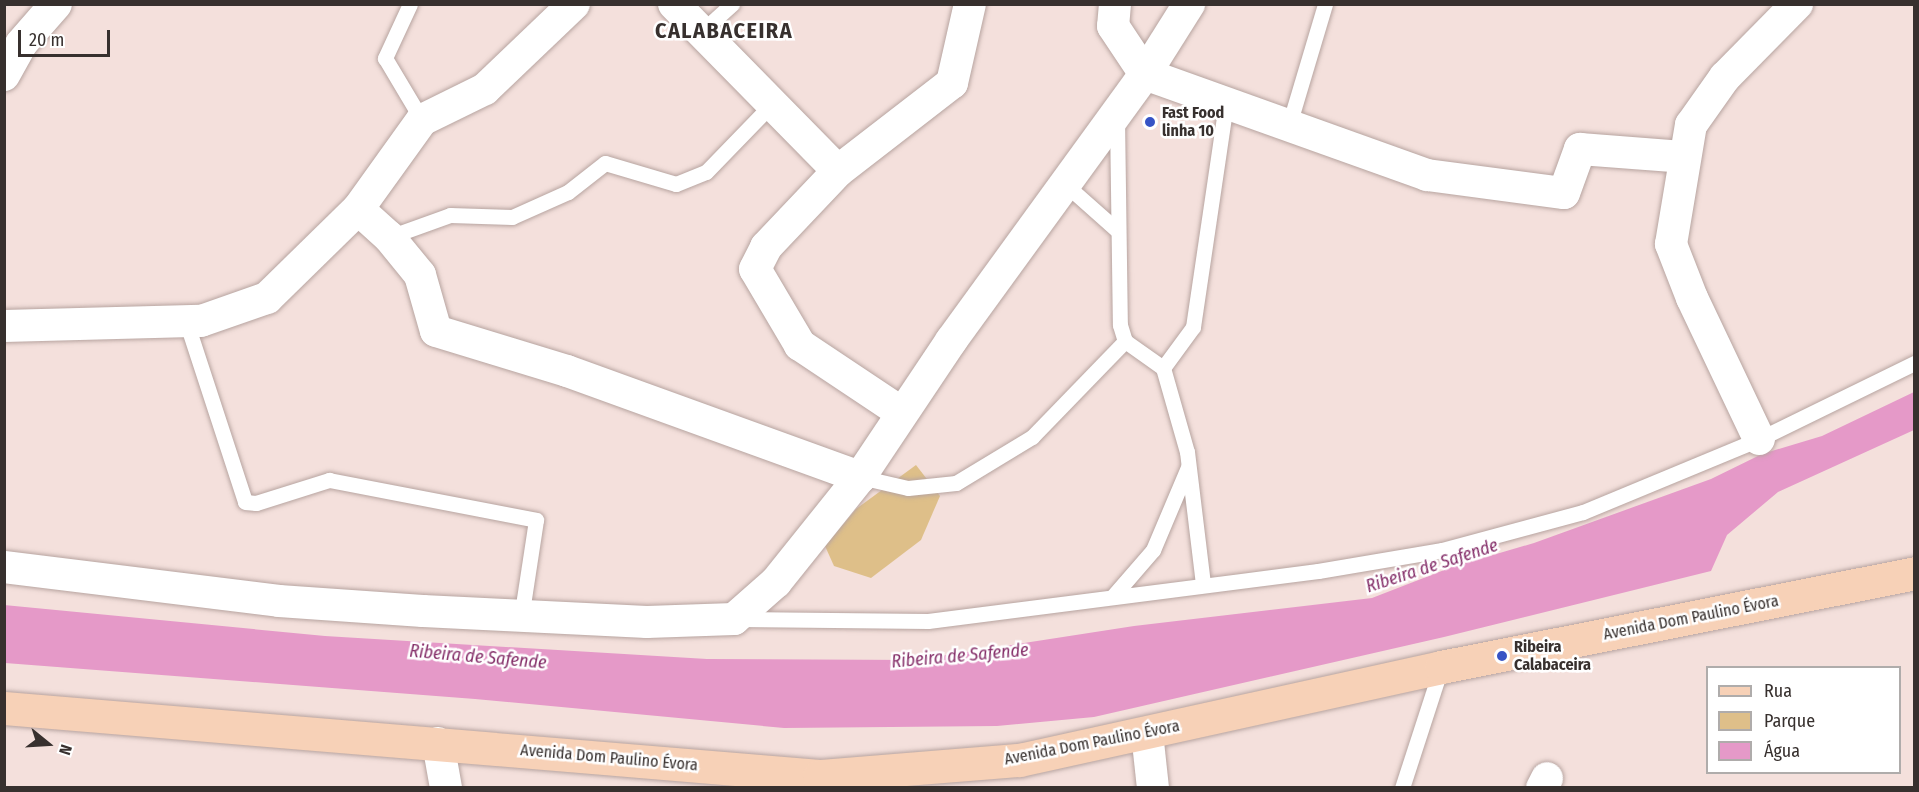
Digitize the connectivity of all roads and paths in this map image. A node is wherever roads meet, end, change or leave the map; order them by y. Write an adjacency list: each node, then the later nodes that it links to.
1 (56, 4): 13 (street)
2 (410, 4): 17 (lane)
3 (574, 4): 17 (street)
4 (674, 4): 11 (street)
5 (732, 4): 11 (lane)
6 (970, 4): 20 (street)
7 (1115, 4): 12 (street)
8 (1189, 4): 12 (street)
9 (1325, 4): 18 (lane)
10 (1797, 4): 19 (street)
11 (701, 32): 15 (street)
12 (1145, 74): 14 (street); 16 (street)
13 (4, 75)
14 (1226, 103): 18 (street); 29 (lane)
15 (772, 104): 20 (street); 24 (lane)
16 (1117, 113): 21 (street); 23 (lane)
17 (422, 120): 22 (street)
18 (1289, 125): 19 (street)
19 (1683, 157): 31 (street)
20 (838, 171): 30 (street)
21 (1065, 184): 23 (lane); 30 (street)
22 (358, 209): 24 (street); 25 (street)
23 (1118, 231): 27 (lane)
24 (389, 237): 33 (street)
25 (186, 321): 26 (street); 38 (lane)
26 (4, 326)
27 (1125, 341): 29 (lane); 33 (lane)
28 (1914, 363): 31 (lane)
29 (1163, 368): 32 (lane)
30 (902, 413): 33 (street)
31 (1759, 439): 36 (lane)
32 (1189, 464): 36 (lane); 37 (lane)
33 (860, 477): 39 (street)
34 (4, 567): 38 (street)
35 (1914, 573): 40 (main road, Avenida Dom Paulino Évora)
36 (1203, 584): 37 (lane)
37 (1114, 595): 39 (lane)
38 (521, 618): 39 (street)
39 (734, 619)
40 (1441, 667): 42 (main road, Avenida Dom Paulino Évora); 47 (lane)
41 (4, 708): 43 (main road, Avenida Dom Paulino Évora)
42 (1147, 733): 44 (main road, Avenida Dom Paulino Évora); 46 (street)
43 (438, 743): 44 (main road, Avenida Dom Paulino Évora); 45 (street)
44 (809, 781)
45 (446, 788)
46 (1153, 788)
47 (1402, 788)

